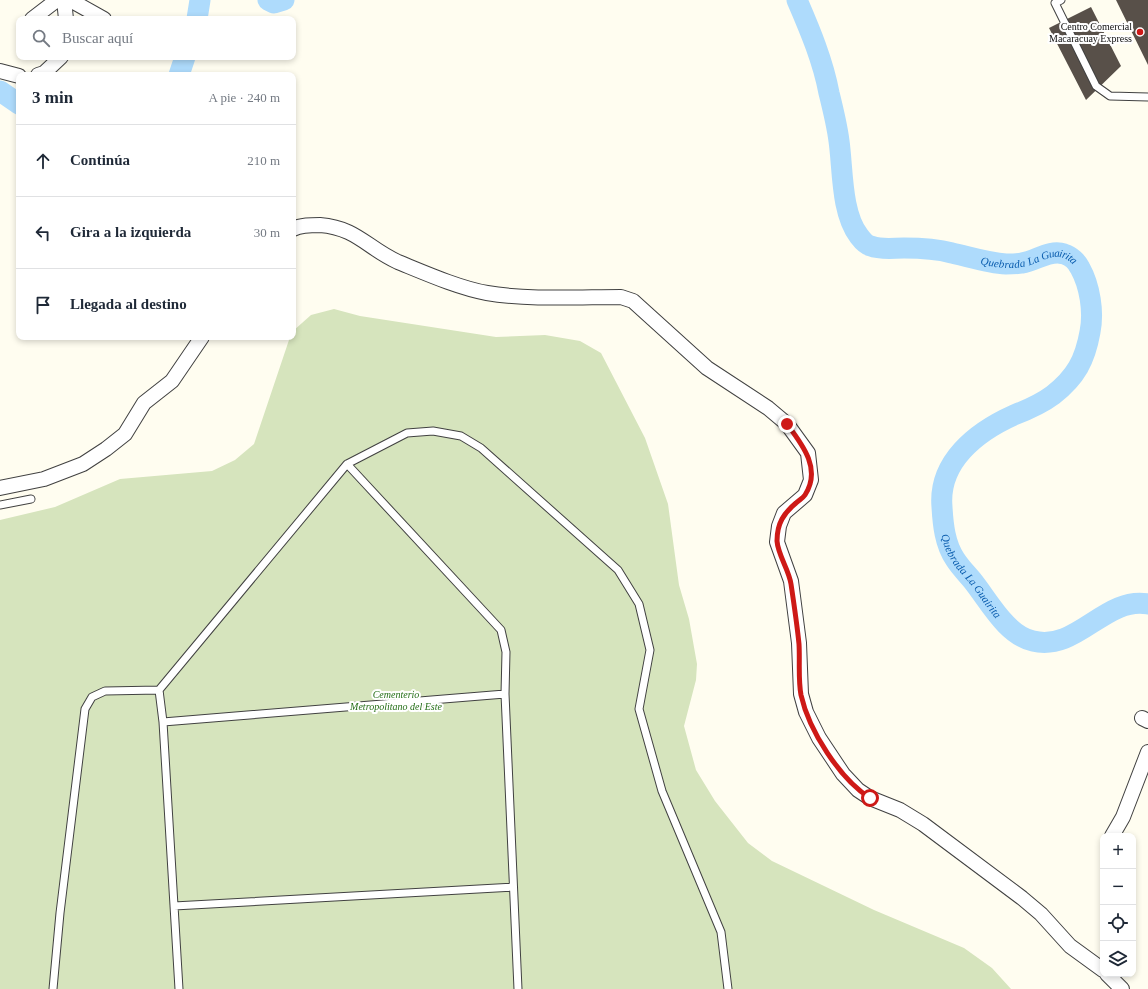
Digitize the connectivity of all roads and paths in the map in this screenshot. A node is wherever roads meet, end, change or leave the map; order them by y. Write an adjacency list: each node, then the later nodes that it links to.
1 (57, 0): 5 (street)
2 (64, 0): 6 (street)
3 (70, 0): 7 (street)
4 (1061, 0): 12 (lane)
5 (32, 16)
6 (66, 16)
7 (99, 16)
8 (58, 60): 10 (street)
9 (0, 71): 11 (street)
10 (45, 72)
11 (16, 75)
12 (1148, 97)
13 (296, 227): 26 (street)
14 (200, 340): 16 (street)
15 (347, 464): 19 (lane); 20 (lane); 31 (lane)
16 (0, 488)
17 (31, 499): 18 (lane)
18 (0, 505)
19 (158, 690): 21 (lane); 28 (lane)
20 (505, 694): 21 (lane); 24 (lane)
21 (164, 722): 25 (lane)
22 (1148, 752): 23 (street)
23 (1114, 833)
24 (513, 887): 25 (lane); 30 (lane)
25 (174, 906): 29 (lane)
26 (1100, 967)
27 (1111, 977): 32 (street)
28 (53, 989)
29 (179, 989)
30 (518, 989)
31 (728, 989)
32 (1122, 989)

